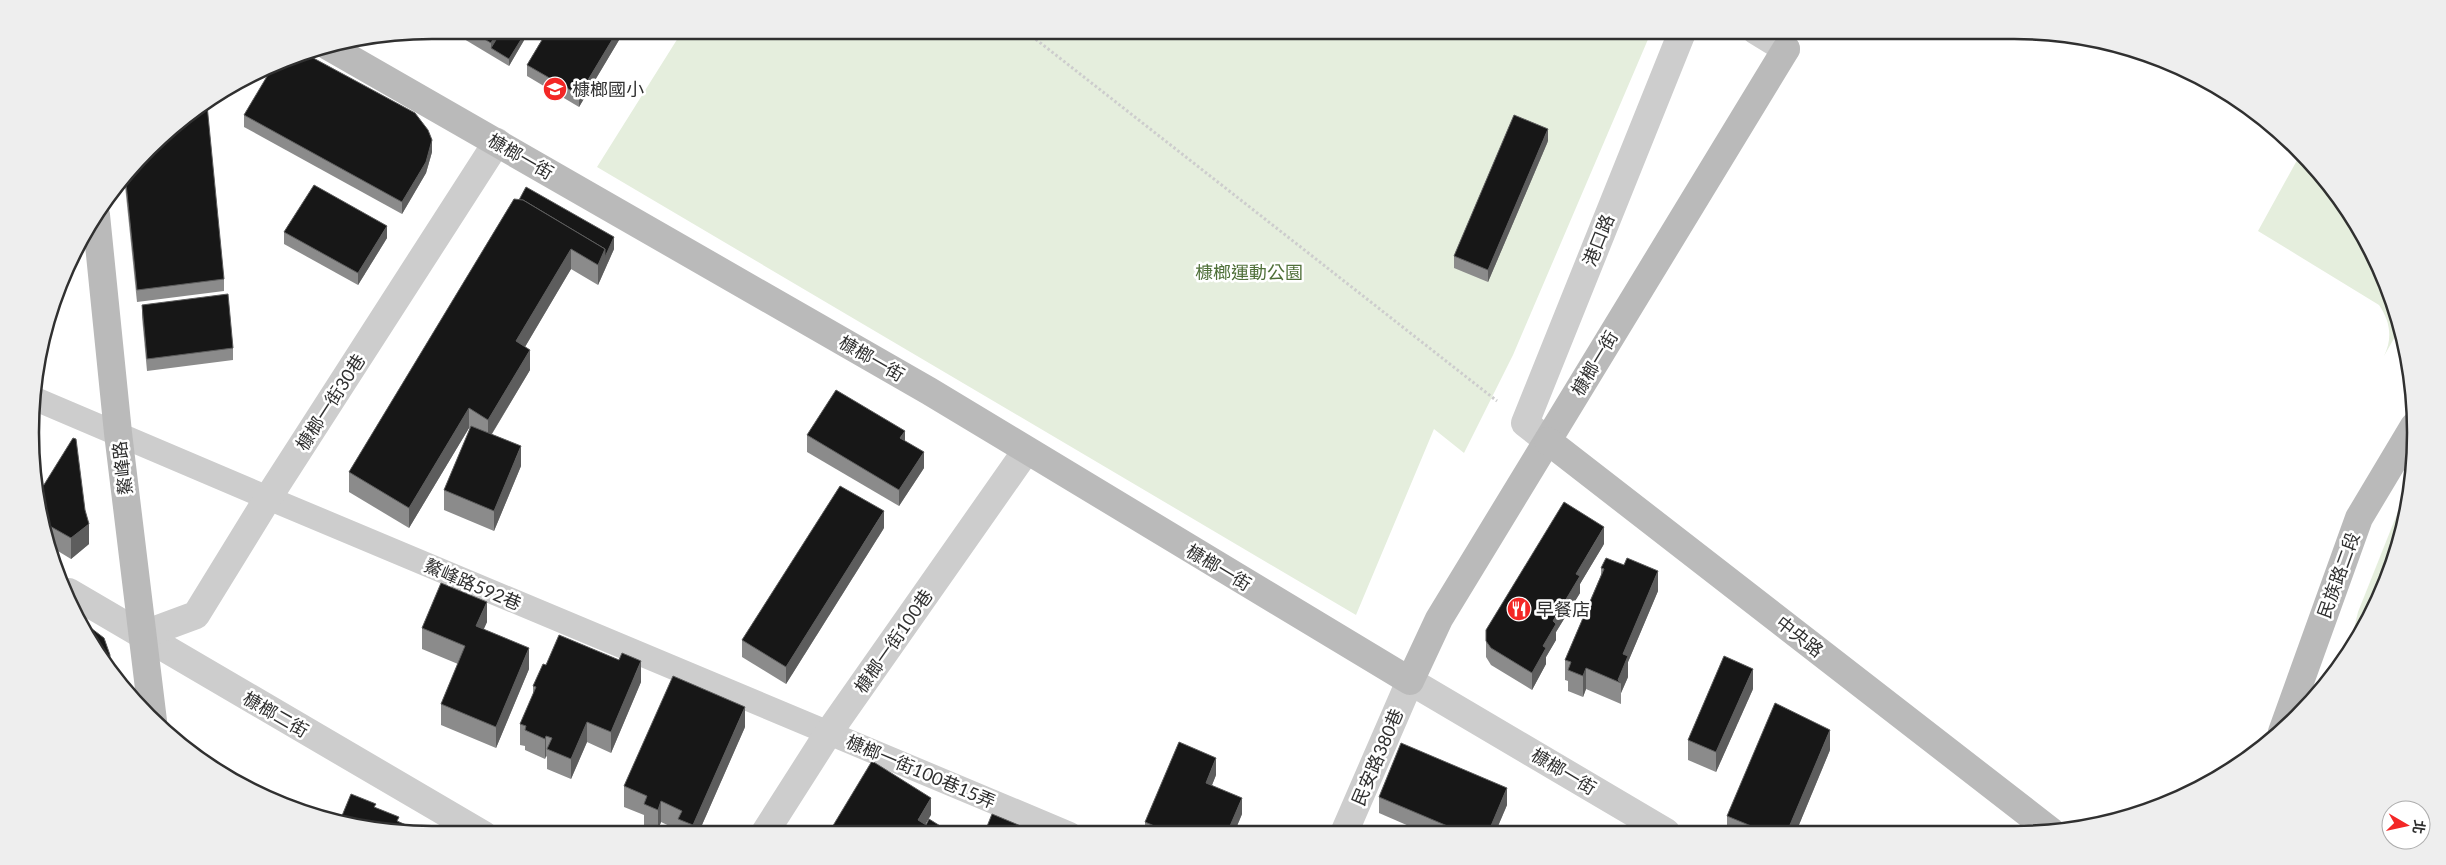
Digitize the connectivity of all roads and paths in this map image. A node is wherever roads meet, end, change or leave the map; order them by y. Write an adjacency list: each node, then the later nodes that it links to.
1 (1035, 39): 8 (path)
2 (1679, 39): 8 (street, 港口路)
3 (1770, 39): 11 (street, 槺榔一街)
4 (336, 51): 5 (street, 槺榔一街)
5 (496, 142): 12 (street, 槺榔一街); 13 (street, 槺榔一街30巷)
6 (97, 227): 9 (street, 鰲峰路)
7 (40, 401): 9 (lane, 鰲峰路592巷)
8 (1525, 423): 11 (street)
9 (118, 433): 13 (lane, 鰲峰路592巷); 15 (street, 鰲峰路)
10 (2407, 438): 18 (street, 民族路二段)
11 (1548, 441): 16 (street, 槺榔一街); 20 (street, 中央路)
12 (1026, 451): 16 (street, 槺榔一街); 19 (street, 槺榔一街100巷)
13 (268, 498): 15 (street, 槺榔一街30巷); 19 (lane, 鰲峰路592巷)
14 (74, 595): 15 (street, 槺榔二街)
15 (142, 635): 17 (street, 鰲峰路); 21 (street, 槺榔二街)
16 (1410, 680): 24 (street, 民安路380巷); 25 (street, 槺榔一街)
17 (142, 693)
18 (2288, 715)
19 (829, 732): 22 (street, 槺榔一街100巷); 23 (lane, 槺榔一街100巷15弄)
20 (2043, 825)
21 (469, 826)
22 (769, 826)
23 (1051, 826)
24 (1347, 826)
25 (1656, 826)

